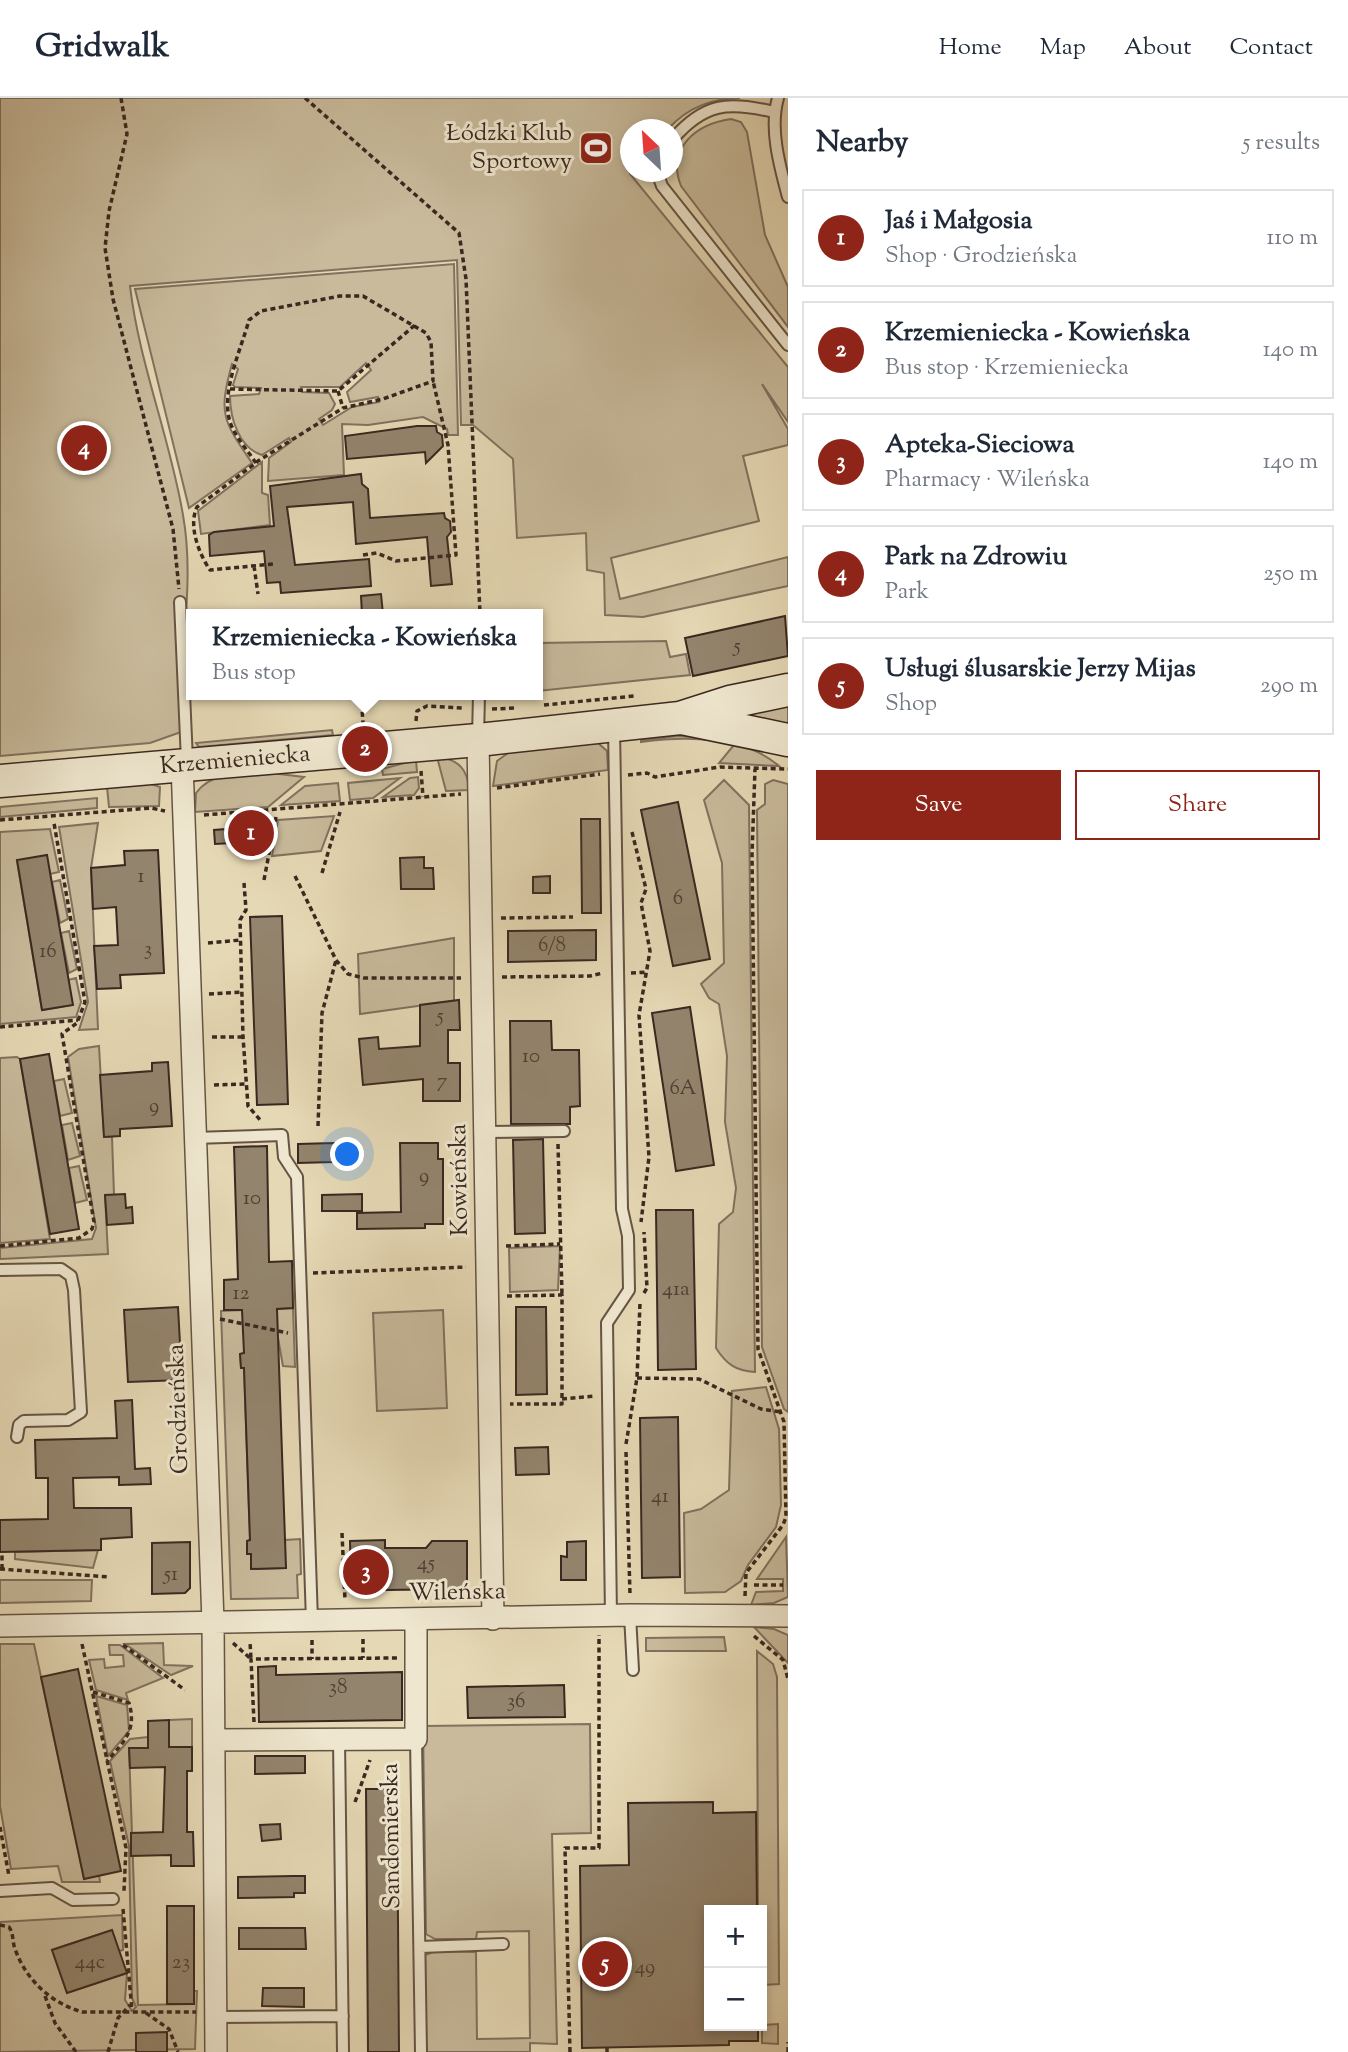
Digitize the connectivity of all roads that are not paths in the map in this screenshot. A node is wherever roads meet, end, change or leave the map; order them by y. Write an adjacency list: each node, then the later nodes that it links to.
1 (778, 98): 2 (lane)
2 (774, 112): 3 (lane); 5 (lane)
3 (683, 129)
4 (661, 182): 6 (lane)
5 (788, 197)
6 (788, 345)
7 (180, 601): 15 (lane)
8 (788, 690): 10 (main road, Krzemieniecka)
9 (479, 700): 13 (lane)
10 (680, 718): 11 (main road, Krzemieniecka); 12 (main road, Krzemieniecka)
11 (614, 725): 13 (main road, Krzemieniecka); 25 (lane)
12 (775, 738): 14 (main road)
13 (478, 740): 15 (main road, Krzemieniecka); 17 (street, Kowieńska)
14 (788, 758)
15 (184, 764): 16 (main road, Krzemieniecka); 19 (street, Grodzieńska)
16 (0, 781)
17 (486, 1132): 18 (lane); 23 (street, Kowieńska)
18 (564, 1132)
19 (194, 1138): 26 (street, Grodzieńska); 28 (lane)
20 (0, 1270): 21 (lane)
21 (18, 1437)
22 (788, 1616): 25 (street, Wileńska)
23 (493, 1619): 24 (street, Wileńska); 25 (street, Wileńska)
24 (416, 1620): 28 (street, Wileńska); 30 (street, Sandomierska)
25 (613, 1621): 29 (lane)
26 (213, 1622): 27 (street, Wileńska); 28 (street, Wileńska); 31 (street, Grodzieńska)
27 (0, 1626)
28 (312, 1630)
29 (634, 1670)
30 (416, 1739): 32 (street); 36 (lane, Sandomierska)
31 (214, 1740): 32 (street); 37 (street, Grodzieńska)
32 (339, 1740): 38 (lane)
33 (6, 1890): 34 (lane)
34 (113, 1899)
35 (503, 1944): 36 (lane)
36 (420, 1947): 41 (lane, Sandomierska)
37 (216, 2015): 38 (lane); 39 (street, Grodzieńska)
38 (343, 2016): 40 (lane)
39 (216, 2052)
40 (343, 2052)
41 (421, 2052)

